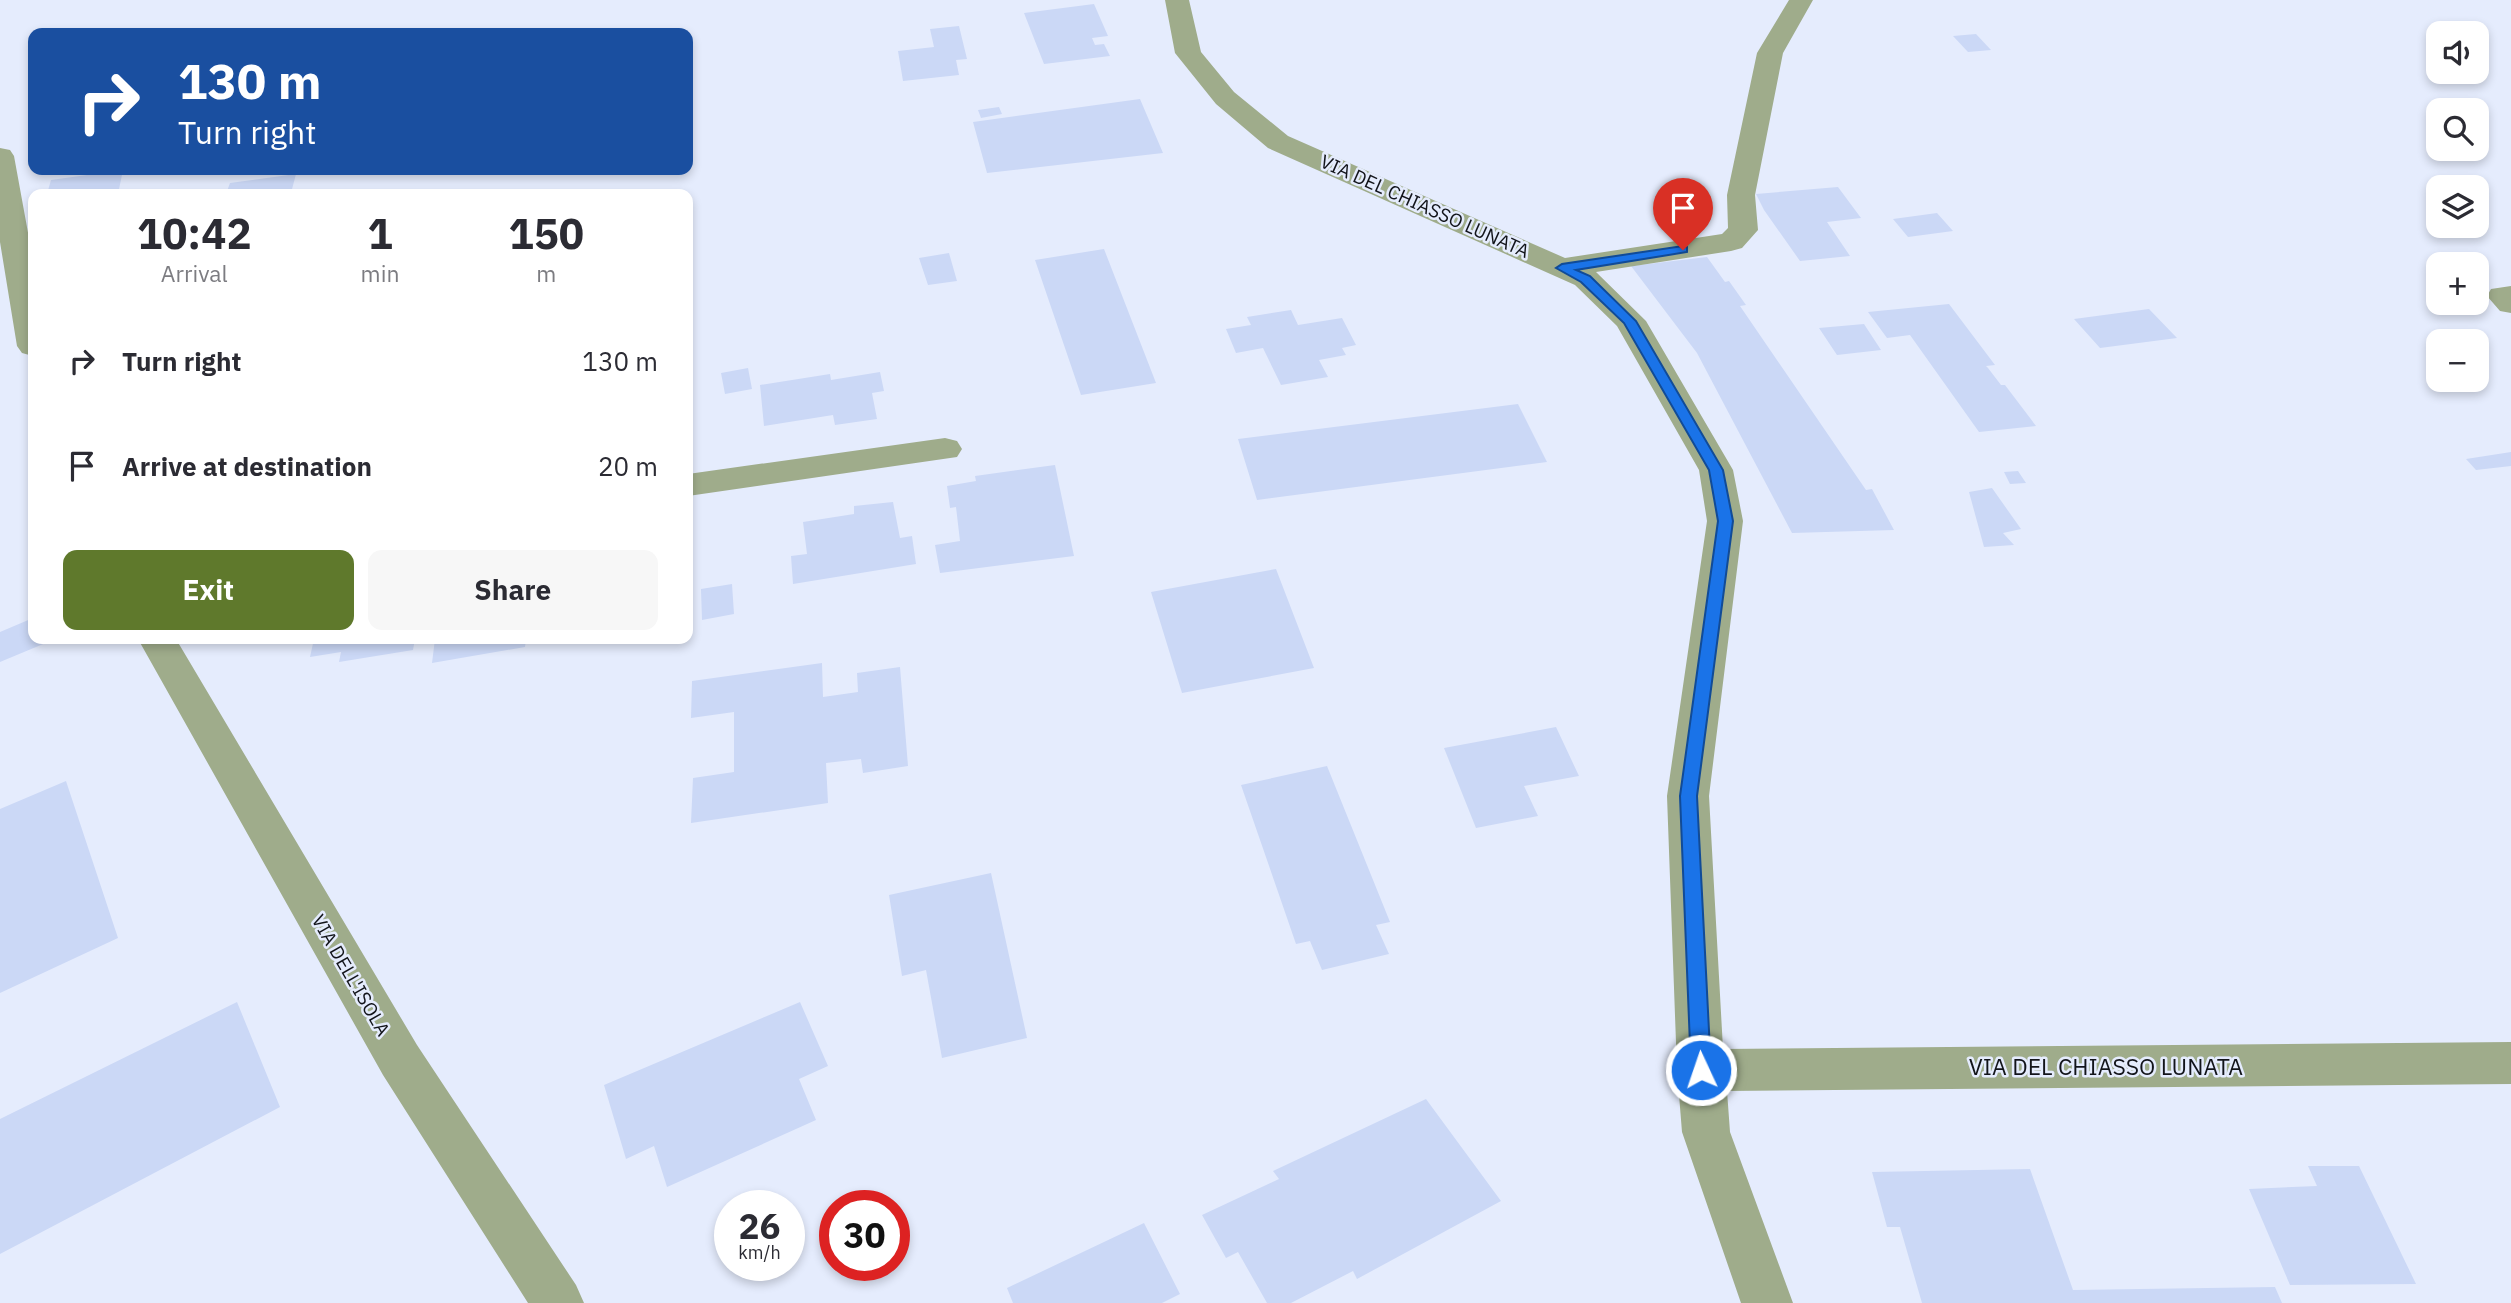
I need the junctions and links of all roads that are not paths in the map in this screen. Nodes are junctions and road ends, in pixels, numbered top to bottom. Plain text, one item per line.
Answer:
1 (1177, 0) edge
2 (1801, 0) edge
3 (0, 156) edge
4 (1562, 268) junction
5 (2511, 295) edge
6 (2511, 304) edge
7 (28, 317) edge
8 (945, 449) dead end
9 (693, 484) edge
10 (160, 644) edge
11 (2511, 1063) edge
12 (1701, 1070) junction
13 (558, 1303) edge
14 (1767, 1303) edge

1 - 4 street, VIA DEL CHIASSO LUNATA
2 - 4 street
3 - 7 street
4 - 12 street, VIA DEL CHIASSO LUNATA
5 - 6 street
8 - 9 street
10 - 13 street, VIA DELL'ISOLA
11 - 12 street, VIA DEL CHIASSO LUNATA
12 - 14 street, VIA DEL CHIASSO LUNATA

